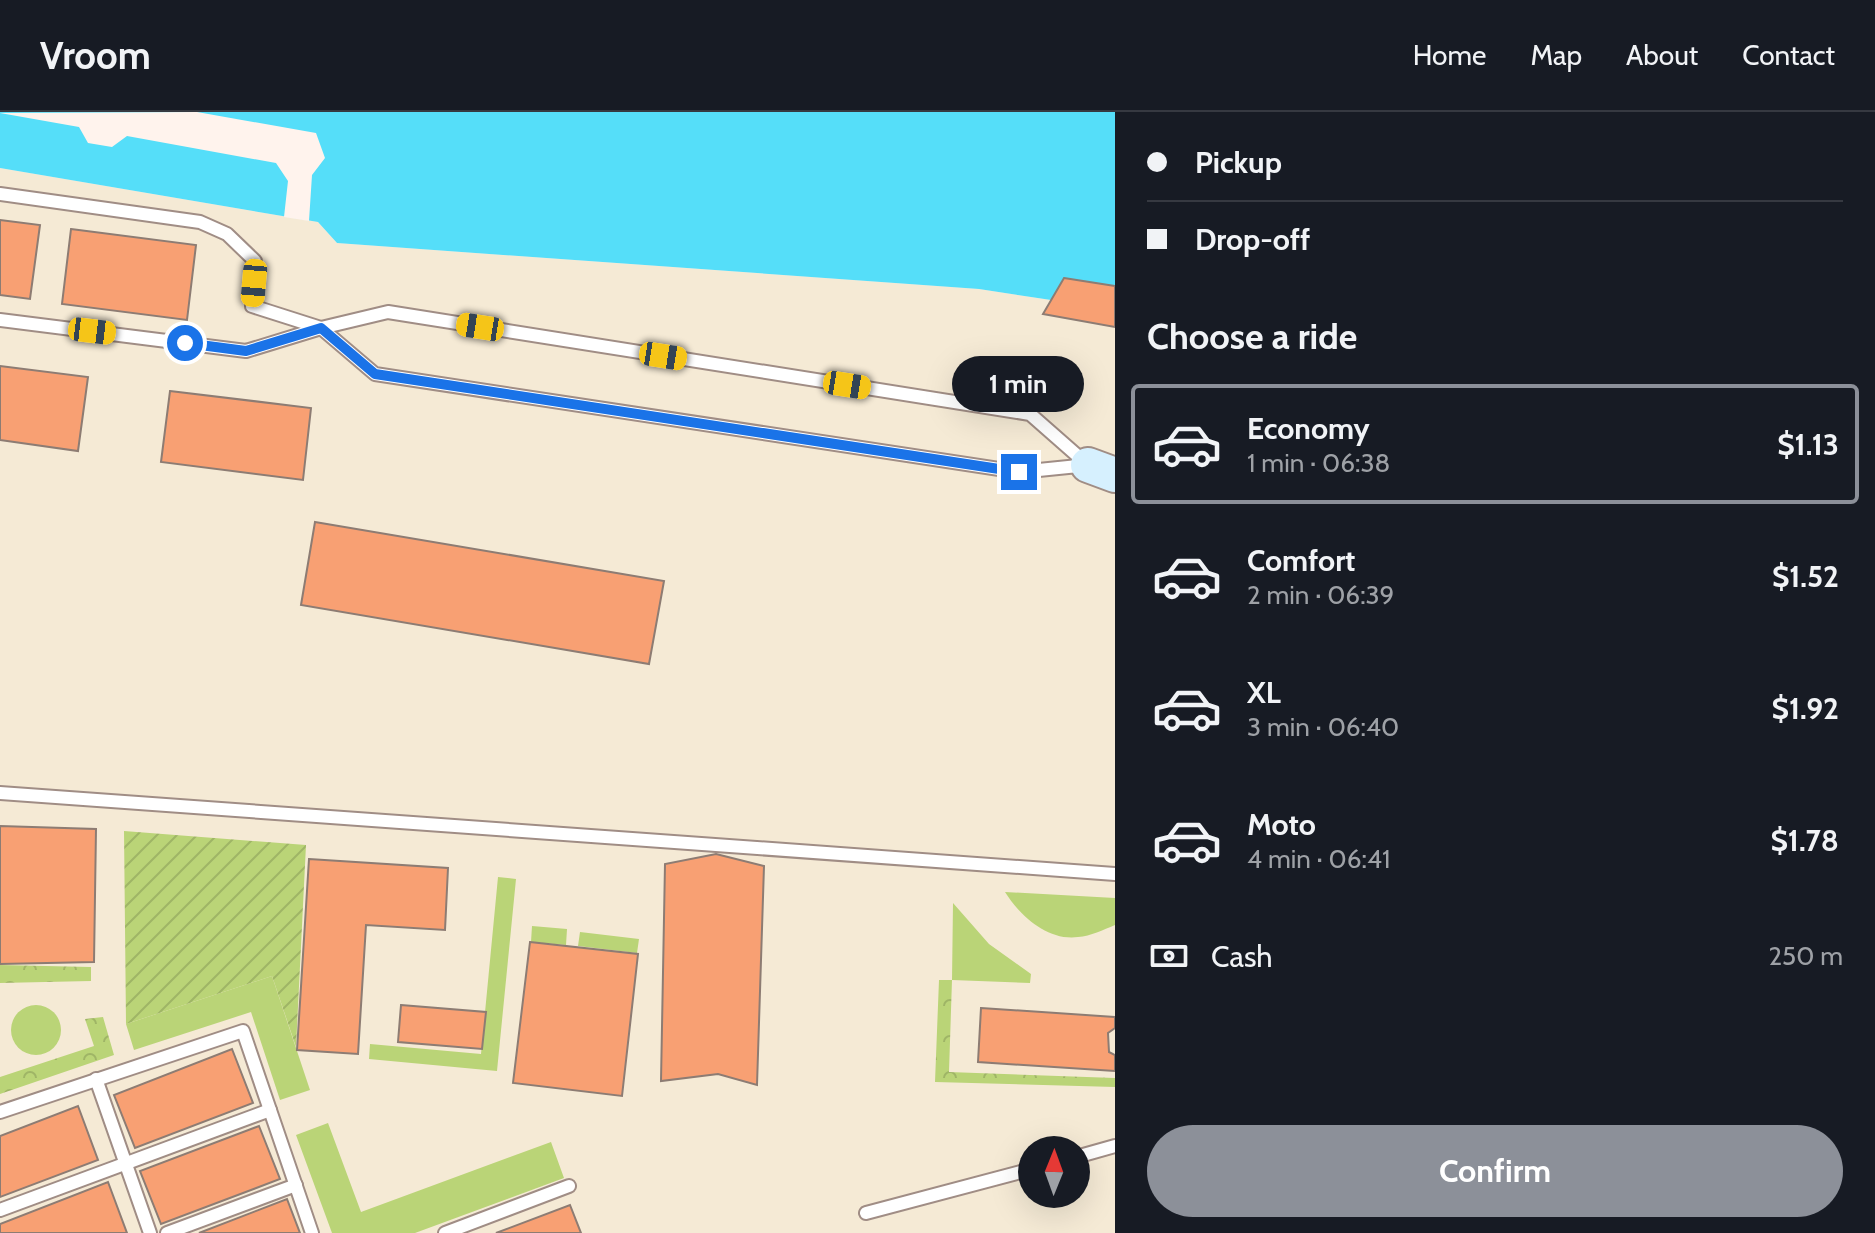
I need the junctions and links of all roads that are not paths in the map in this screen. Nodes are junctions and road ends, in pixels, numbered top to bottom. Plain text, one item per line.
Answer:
1 (0, 194) edge
2 (0, 320) edge
3 (321, 328) junction
4 (1106, 471) edge
5 (0, 793) edge
6 (1115, 874) edge
7 (96, 1079) junction
8 (270, 1110) junction
9 (0, 1112) edge
10 (1115, 1146) edge
11 (1090, 1153) edge
12 (126, 1164) junction
13 (1018, 1173) edge
14 (296, 1185) junction
15 (569, 1186) dead end
16 (0, 1210) edge
17 (866, 1213) dead end
18 (150, 1233) edge
19 (167, 1233) edge
20 (312, 1233) edge
21 (445, 1233) edge

1 - 3 lane
2 - 3 lane
3 - 4 lane
3 - 4 lane
5 - 6 lane
7 - 8 lane
7 - 9 lane
7 - 12 lane
8 - 12 lane
8 - 14 lane
10 - 11 lane
12 - 16 lane
12 - 18 lane
13 - 17 lane
14 - 19 lane
14 - 20 lane
15 - 21 lane

